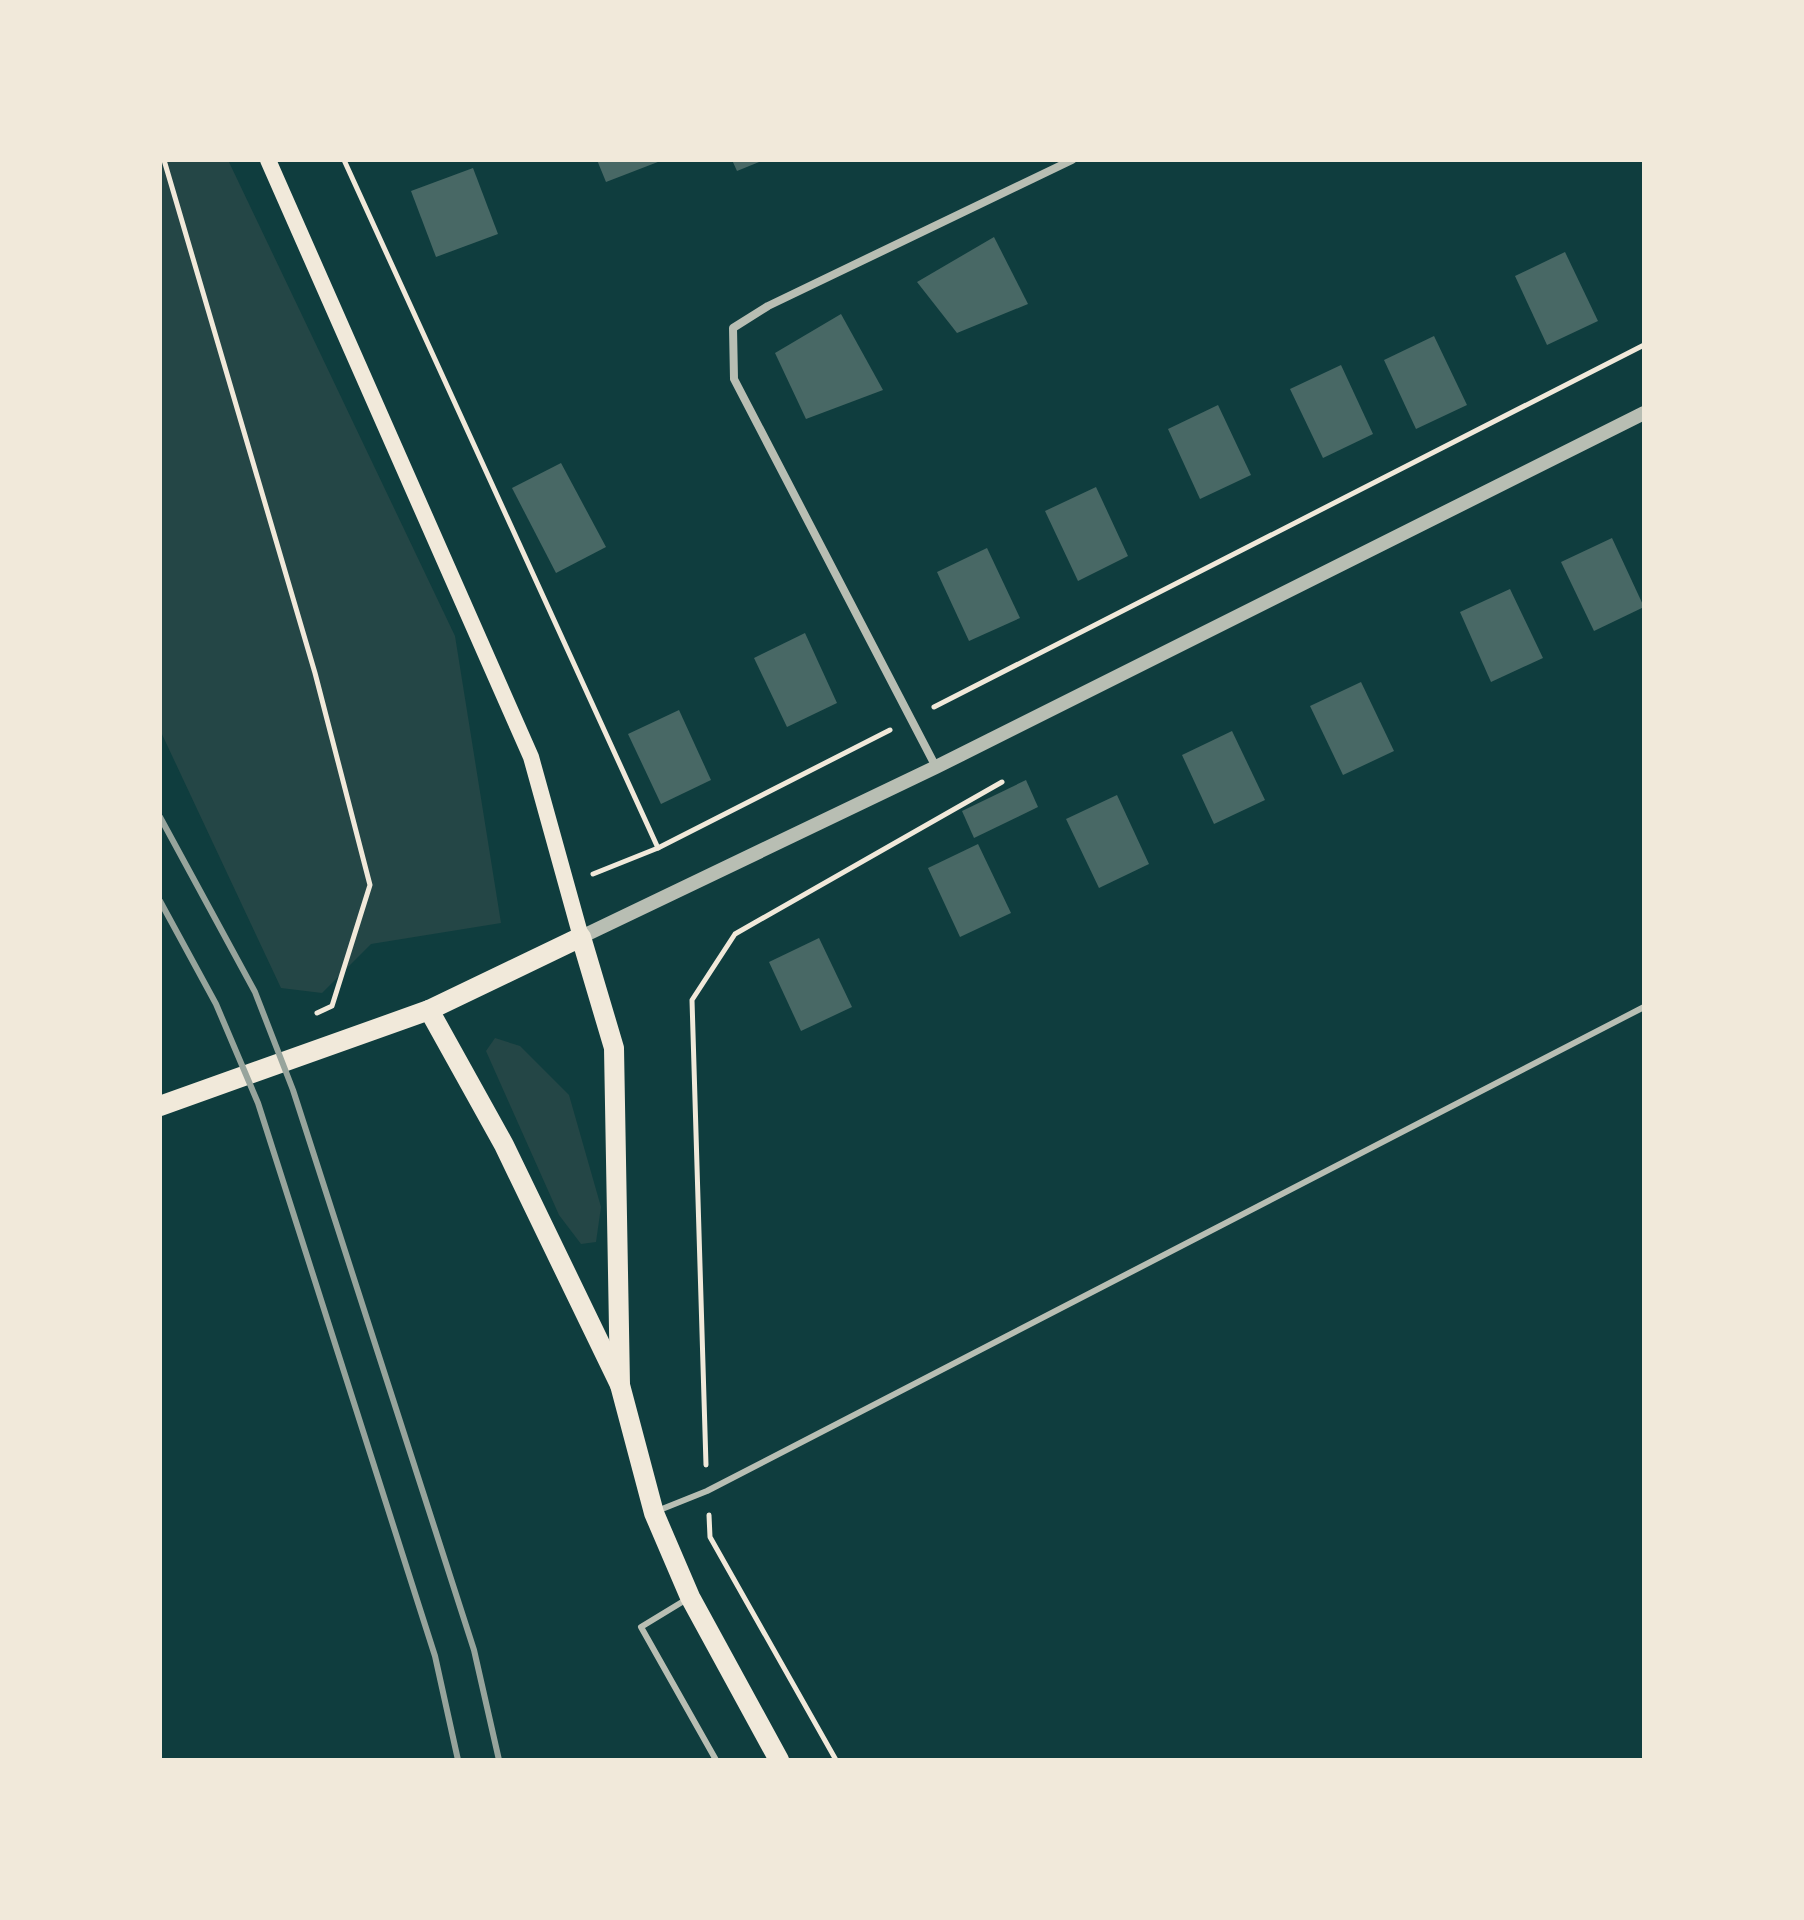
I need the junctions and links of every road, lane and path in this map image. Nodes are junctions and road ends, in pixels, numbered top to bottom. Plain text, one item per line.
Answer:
1 (164, 160) edge
2 (344, 160) edge
3 (1072, 160) edge
4 (270, 161) edge
5 (1644, 345) edge
6 (1644, 413) edge
7 (911, 719) junction
8 (936, 767) junction
9 (1002, 782) dead end
10 (658, 848) junction
11 (566, 884) junction
12 (581, 937) junction
13 (1644, 1007) edge
14 (429, 1010) junction
15 (305, 1018) dead end
16 (160, 1106) edge
17 (620, 1385) junction
18 (707, 1491) junction
19 (654, 1513) junction
20 (690, 1597) junction
21 (716, 1760) edge
22 (779, 1760) edge
23 (836, 1760) edge

1 - 15 path
2 - 10 path
3 - 7 street
4 - 11 main road
5 - 7 path
6 - 8 street
7 - 8 street
7 - 10 path
8 - 12 street
9 - 18 path
10 - 11 path
11 - 12 main road
12 - 14 main road
12 - 17 main road
13 - 18 lane
14 - 16 main road
14 - 17 main road
17 - 19 main road
18 - 19 lane
18 - 23 path
19 - 20 main road
20 - 21 lane
20 - 22 main road

